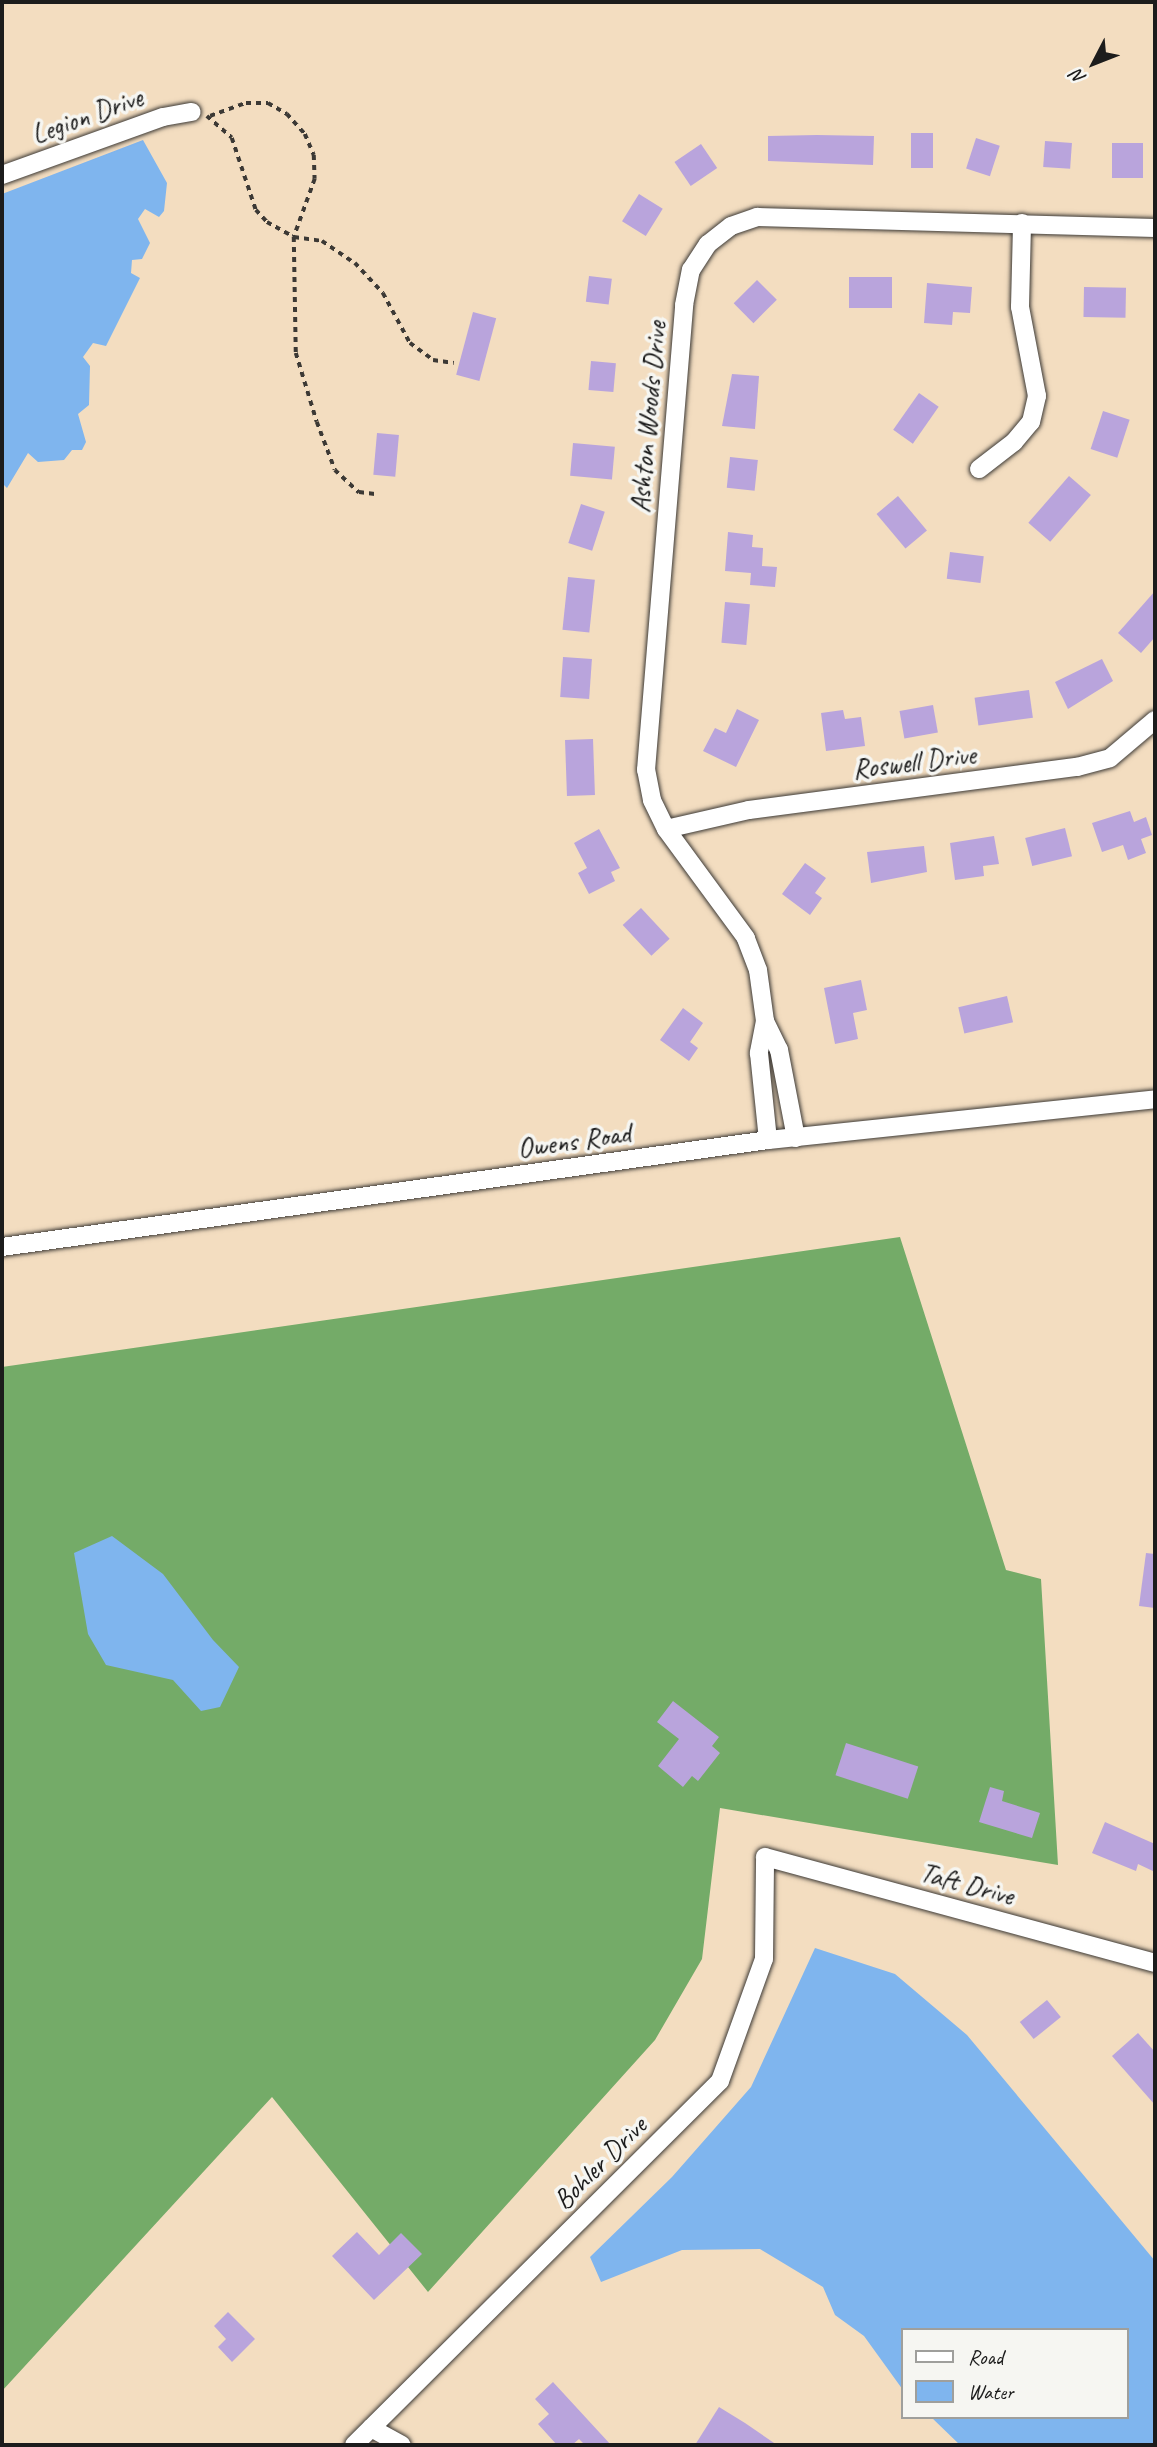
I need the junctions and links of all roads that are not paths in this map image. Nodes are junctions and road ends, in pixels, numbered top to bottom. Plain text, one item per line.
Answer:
1 (192, 112) road end
2 (2, 175) edge
3 (1022, 223) junction
4 (1155, 228) edge
5 (979, 469) dead end
6 (1155, 720) edge
7 (666, 829) junction
8 (765, 1021) junction
9 (1155, 1099) edge
10 (796, 1138) junction
11 (768, 1140) junction
12 (2, 1247) edge
13 (765, 1857) joint
14 (1155, 1963) edge
15 (371, 2428) junction
16 (354, 2445) edge
17 (402, 2445) edge

1 - 2 street, Legion Drive
3 - 4 street, Ashton Woods Drive
3 - 5 street
3 - 7 street, Ashton Woods Drive
6 - 7 street, Roswell Drive
7 - 8 street, Ashton Woods Drive
8 - 10 street, Ashton Woods Drive
8 - 11 street, Ashton Woods Drive
9 - 10 street, Owens Road
10 - 11 street, Owens Road
11 - 12 street, Owens Road
13 - 14 street, Taft Drive
13 - 15 street, Bohler Drive
15 - 16 street, Bohler Drive
15 - 17 street

